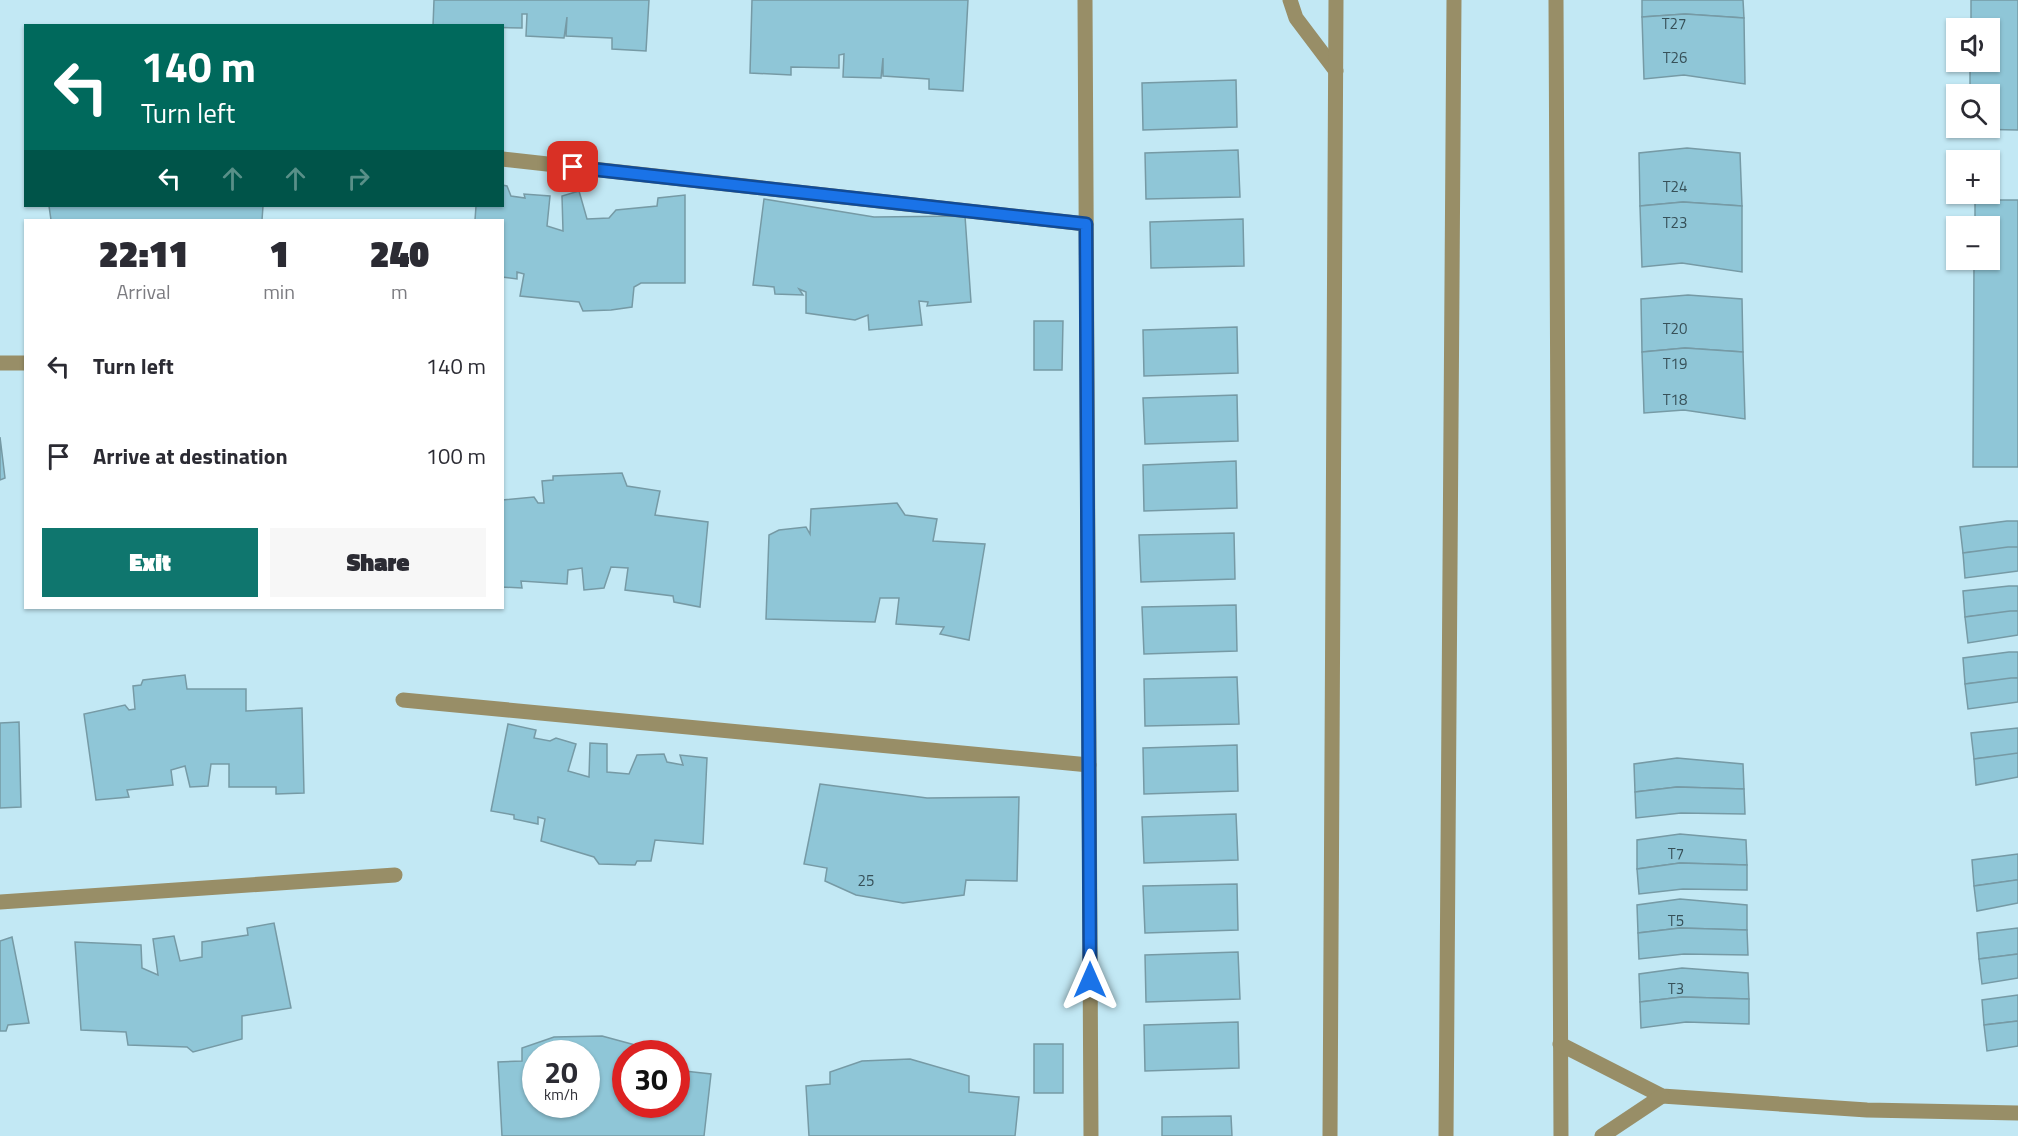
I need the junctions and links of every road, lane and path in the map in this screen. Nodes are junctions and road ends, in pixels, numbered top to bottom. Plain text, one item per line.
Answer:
1 (1085, 0) edge
2 (1290, 0) edge
3 (1336, 0) edge
4 (1454, 0) edge
5 (1556, 0) edge
6 (1336, 71) junction
7 (504, 159) edge
8 (1086, 224) junction
9 (0, 363) edge
10 (24, 363) edge
11 (403, 700) dead end
12 (1089, 765) junction
13 (395, 875) dead end
14 (0, 902) edge
15 (1560, 1044) junction
16 (1662, 1096) junction
17 (2018, 1113) edge
18 (1091, 1136) edge
19 (1330, 1136) edge
20 (1446, 1136) edge
21 (1561, 1136) edge
22 (1602, 1136) edge

1 - 8 street
2 - 6 street
3 - 6 street
4 - 20 street
5 - 15 street
6 - 19 street
7 - 8 street
8 - 12 street
9 - 10 street
11 - 12 street
12 - 18 street
13 - 14 street
15 - 16 street
15 - 21 street
16 - 17 street
16 - 22 street

